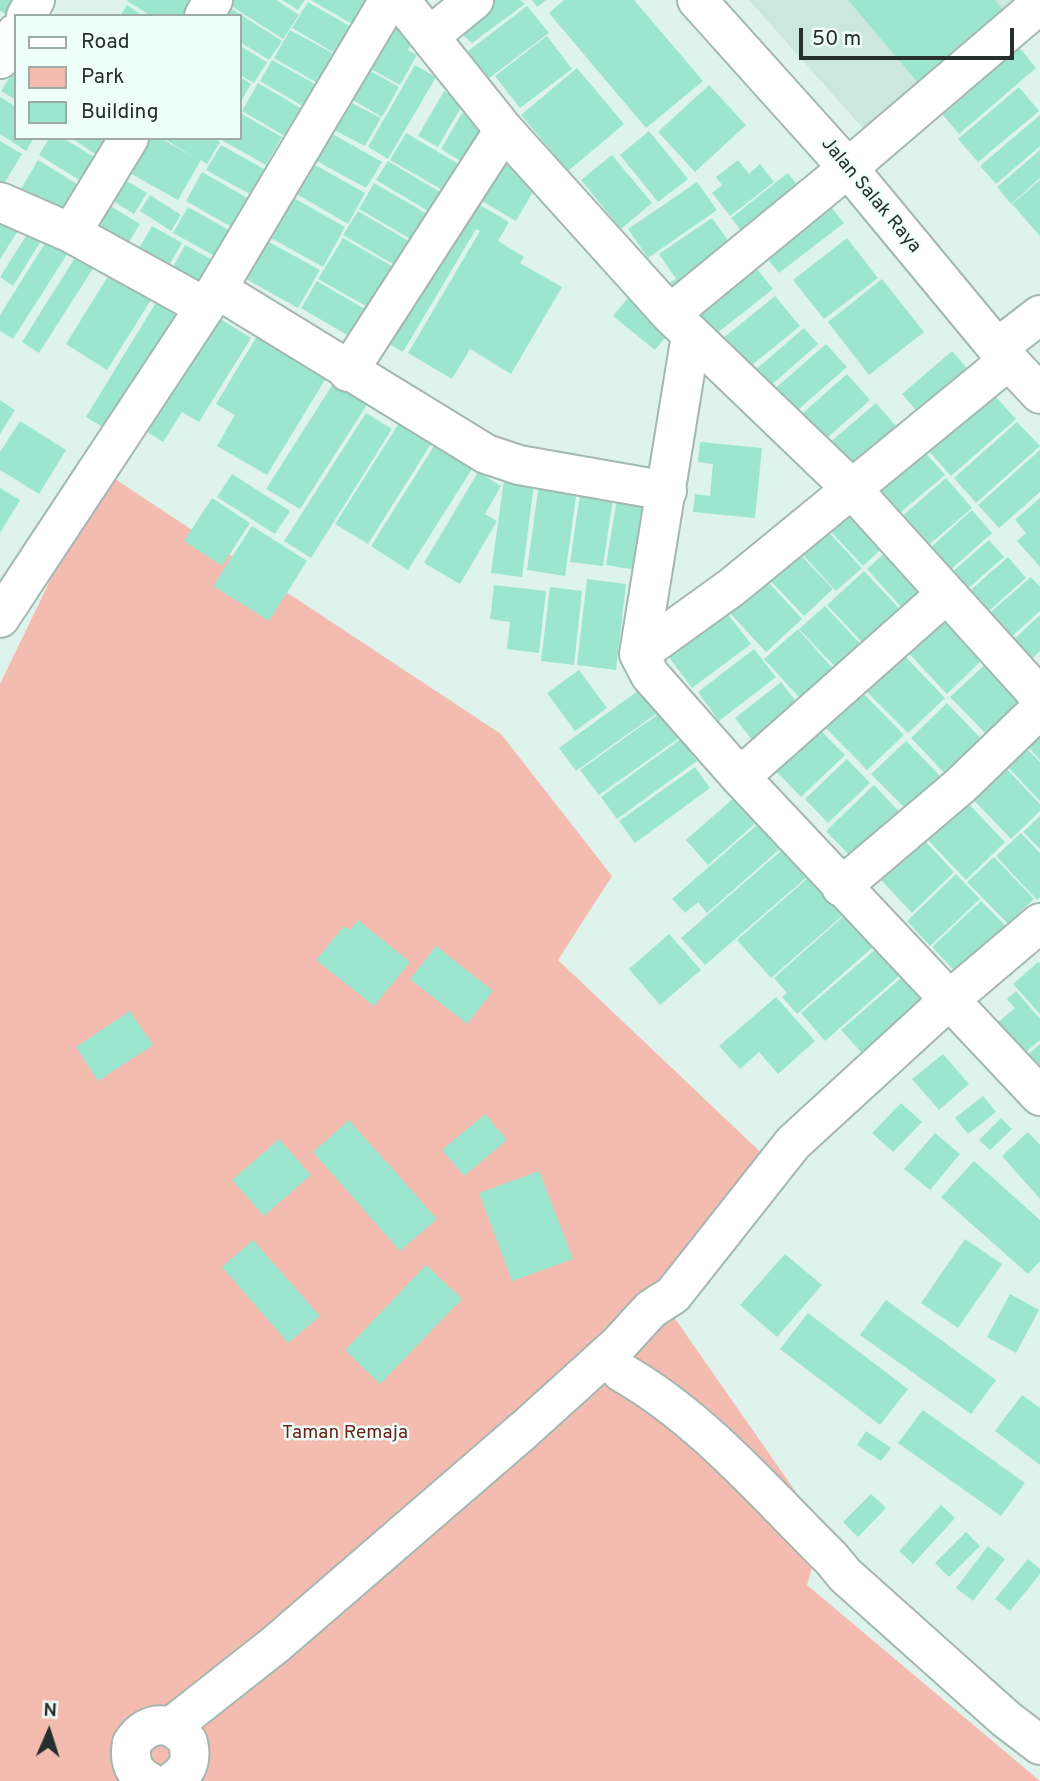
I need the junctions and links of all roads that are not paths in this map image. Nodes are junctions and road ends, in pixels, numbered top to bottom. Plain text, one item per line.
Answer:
1 (388, 0) edge
2 (400, 0) edge
3 (474, 0) edge
4 (697, 0) edge
5 (1040, 4) edge
6 (14, 36) edge
7 (430, 36) junction
8 (0, 60) edge
9 (504, 130) junction
10 (128, 140) edge
11 (848, 168) junction
12 (0, 202) edge
13 (71, 233) junction
14 (211, 298) junction
15 (1040, 315) edge
16 (681, 324) junction
17 (1003, 354) junction
18 (348, 372) junction
19 (1040, 394) edge
20 (851, 488) junction
21 (667, 491) junction
22 (945, 595) junction
23 (0, 618) edge
24 (639, 654) junction
25 (1040, 697) edge
26 (1040, 709) edge
27 (740, 777) junction
28 (841, 887) junction
29 (1040, 923) edge
30 (948, 1001) junction
31 (1040, 1096) edge
32 (673, 1295) junction
33 (621, 1372) junction
34 (1040, 1745) edge
35 (186, 1759) edge
36 (148, 1781) edge

1 - 14 street
2 - 7 street
3 - 7 street
4 - 11 street, Jalan Salak Raya
5 - 11 street
6 - 8 street
7 - 9 street
9 - 16 street
9 - 18 street
10 - 13 street
11 - 16 street
11 - 17 street, Jalan Salak Raya
12 - 13 street
13 - 14 street
14 - 18 street
14 - 23 street
15 - 17 street
16 - 20 street
16 - 21 street
17 - 19 street, Jalan Salak Raya
17 - 20 street
18 - 21 street
20 - 22 street
20 - 24 street
21 - 24 street
22 - 25 street
22 - 27 street
24 - 27 street
26 - 28 street
27 - 28 street
28 - 30 street
29 - 30 street
30 - 31 street
30 - 32 street
32 - 33 street
32 - 35 street
33 - 34 street
33 - 35 street
35 - 36 street

